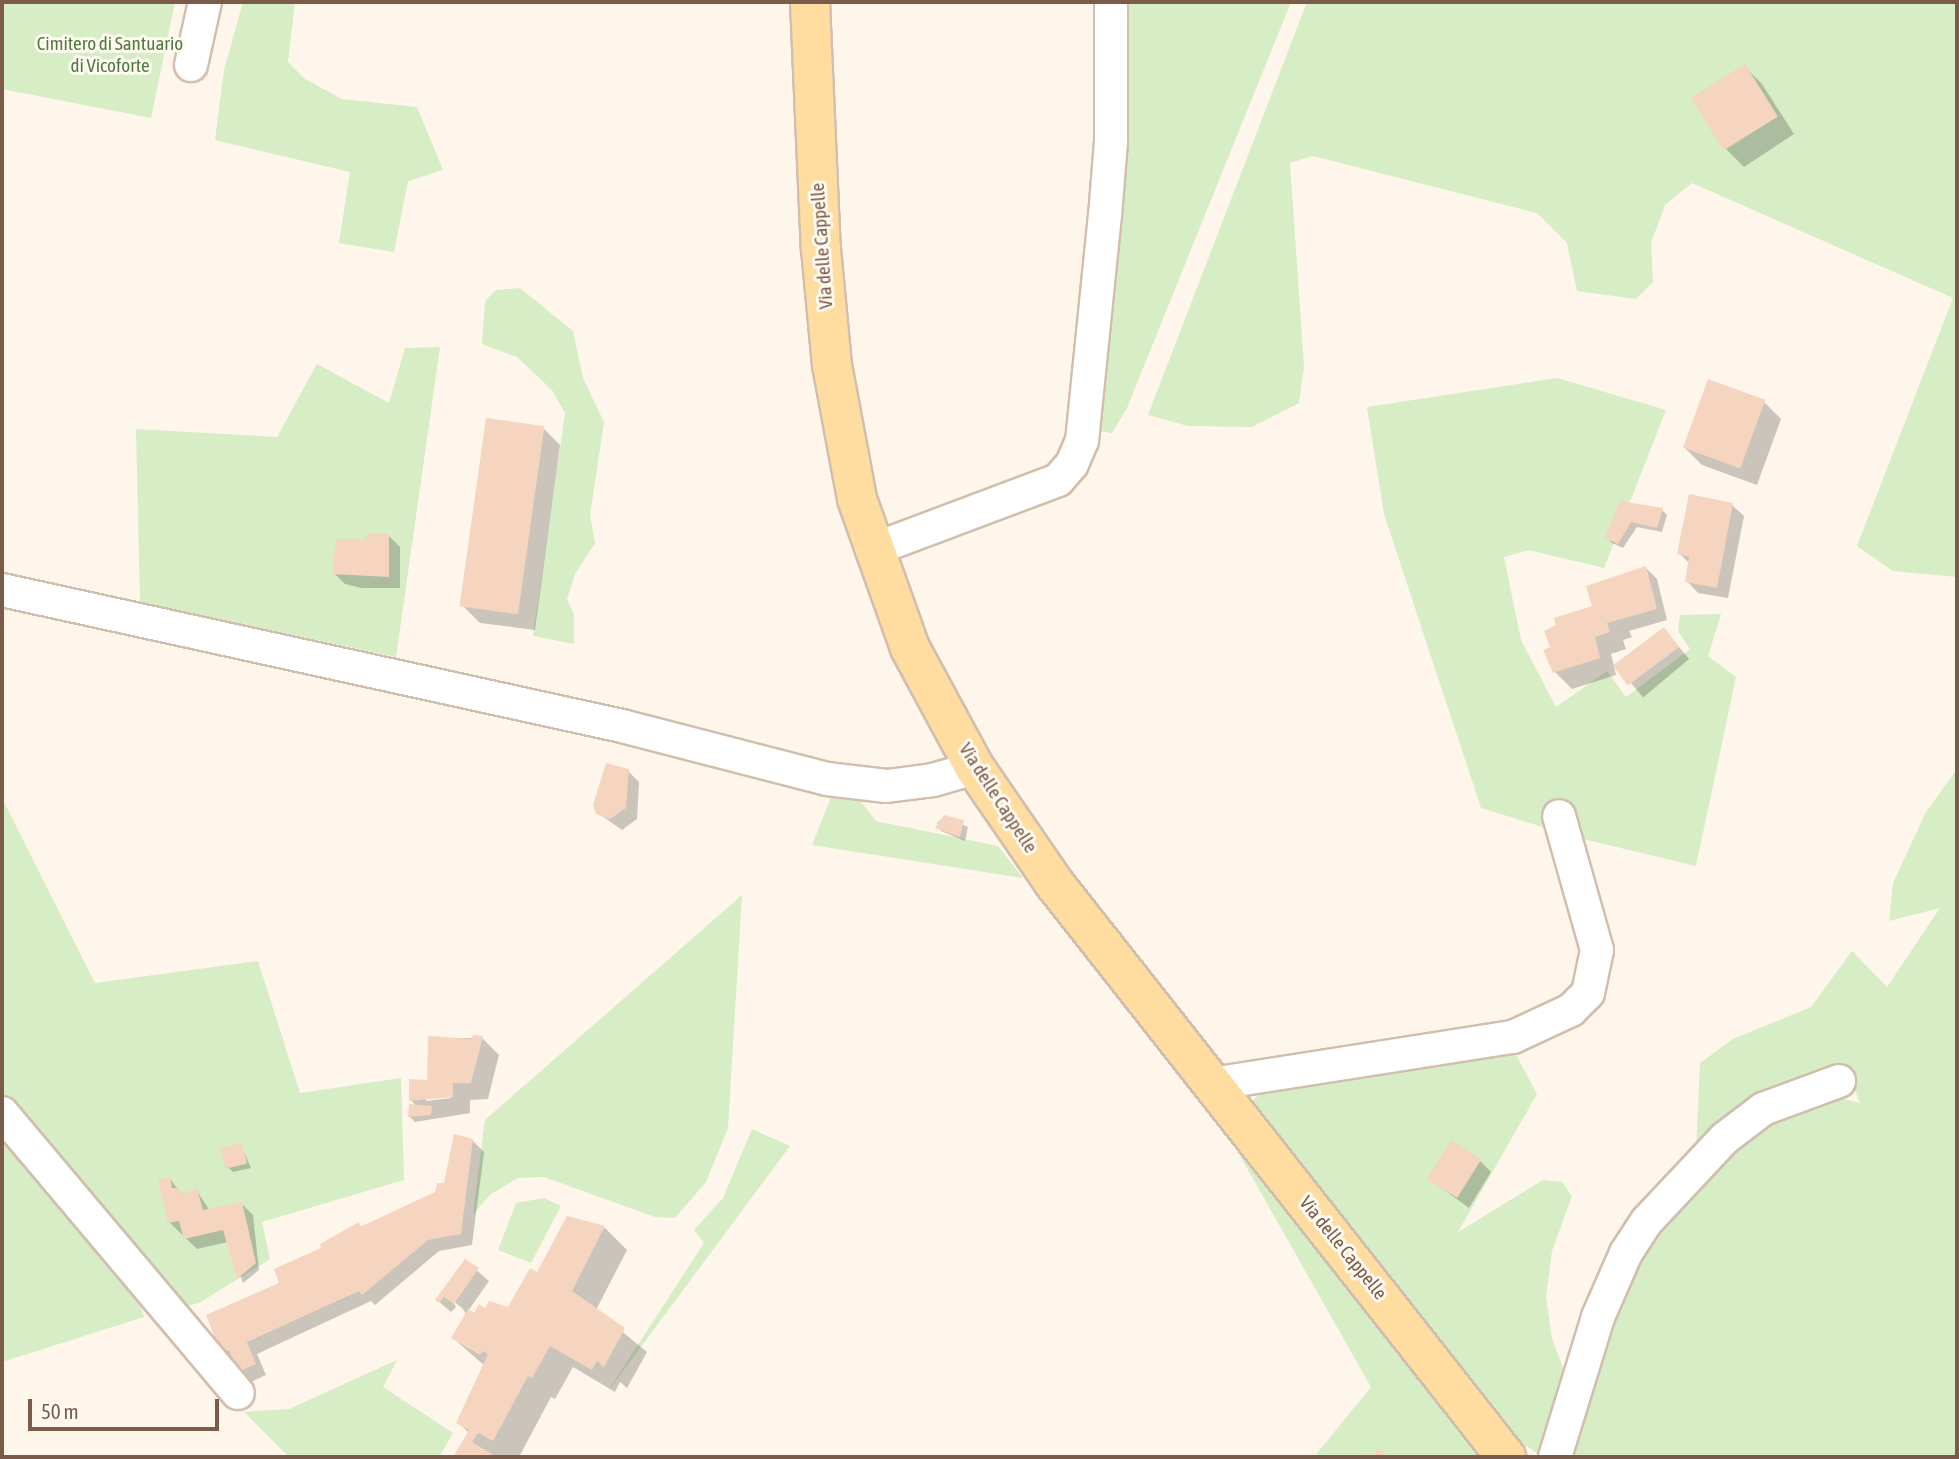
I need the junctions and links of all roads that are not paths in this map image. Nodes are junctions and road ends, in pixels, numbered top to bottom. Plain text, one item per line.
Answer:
1 (205, 2) edge
2 (810, 2) edge
3 (1111, 2) edge
4 (191, 65) dead end
5 (872, 550) junction
6 (2, 590) edge
7 (975, 768) junction
8 (1559, 816) dead end
9 (1839, 1080) dead end
10 (1212, 1084) junction
11 (2, 1113) edge
12 (238, 1393) dead end
13 (1506, 1457) edge
14 (1555, 1457) edge

1 - 4 street
2 - 5 main road, Via delle Cappelle
3 - 5 street
5 - 7 main road, Via delle Cappelle
6 - 7 street
7 - 10 main road, Via delle Cappelle
8 - 10 street
9 - 14 street
10 - 13 main road, Via delle Cappelle
11 - 12 street

